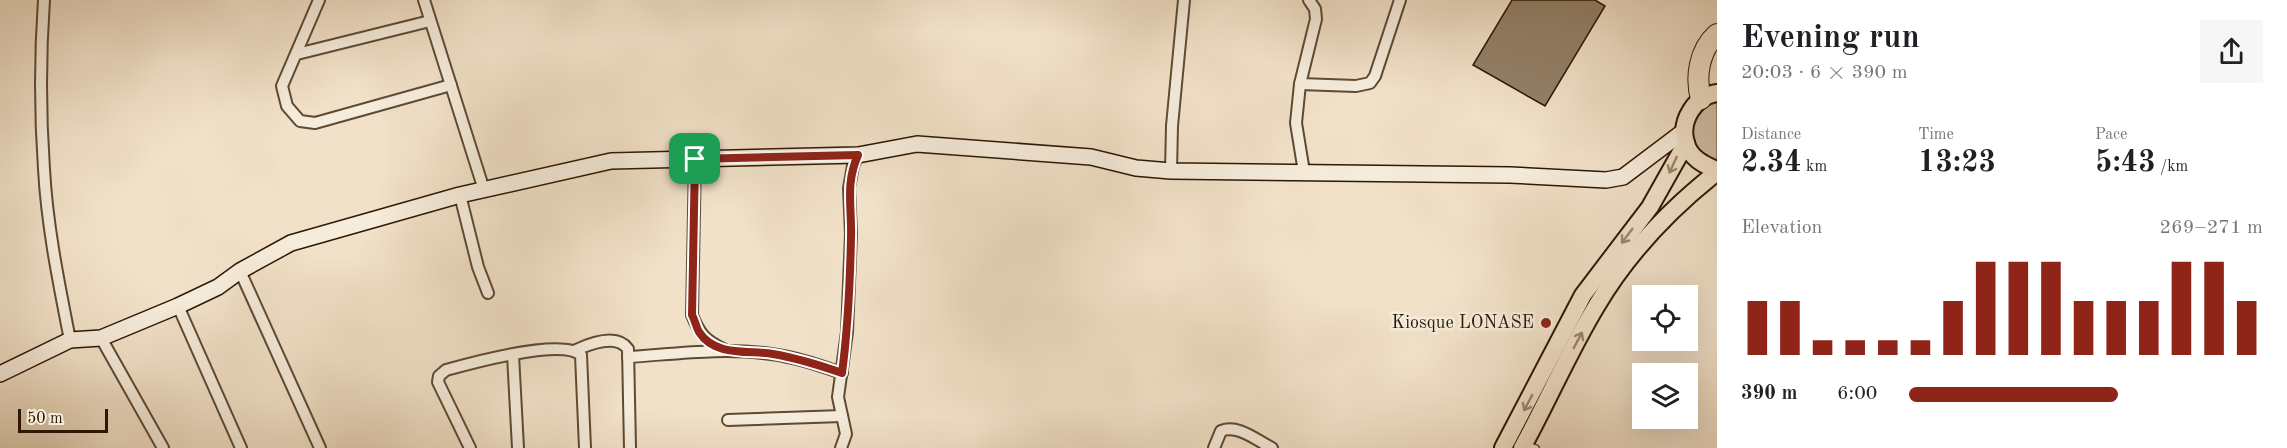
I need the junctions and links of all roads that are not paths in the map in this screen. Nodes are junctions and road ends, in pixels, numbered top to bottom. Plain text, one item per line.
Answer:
1 (44, 0) edge
2 (320, 0) edge
3 (424, 0) edge
4 (1184, 0) edge
5 (1309, 0) edge
6 (1400, 0) edge
7 (430, 21) junction
8 (1717, 34) edge
9 (297, 54) junction
10 (1300, 84) junction
11 (451, 85) junction
12 (1709, 96) edge
13 (1685, 137) junction
14 (858, 155) junction
15 (695, 159) junction
16 (1171, 171) junction
17 (1717, 171) edge
18 (1304, 172) junction
19 (484, 190) junction
20 (460, 195) junction
21 (240, 271) junction
22 (488, 293) dead end
23 (178, 306) junction
24 (101, 338) junction
25 (70, 340) junction
26 (725, 350) junction
27 (576, 351) junction
28 (513, 355) junction
29 (628, 357) junction
30 (842, 373) junction
31 (0, 374) edge
32 (842, 416) junction
33 (728, 420) dead end
34 (1527, 447) edge
35 (163, 448) edge
36 (241, 448) edge
37 (320, 448) edge
38 (470, 448) edge
39 (518, 448) edge
40 (585, 448) edge
41 (630, 448) edge
42 (841, 448) edge
43 (1214, 448) edge
44 (1270, 448) edge
45 (1503, 448) edge

1 - 25 street
2 - 9 street
3 - 7 street
4 - 16 street
5 - 10 street
6 - 10 street
7 - 9 street
7 - 11 street
8 - 12 highway
9 - 11 street
10 - 18 street
11 - 19 street
12 - 13 main road
13 - 17 main road
13 - 18 street
13 -> 45 main road
14 - 15 street
14 - 16 street
14 - 30 street
15 - 19 street
15 - 26 street
16 - 18 street
34 -> 17 main road
19 - 20 street
20 - 21 street
20 - 22 street
21 - 23 street
21 - 37 street
23 - 24 street
23 - 36 street
24 - 25 street
24 - 35 street
25 - 31 street
26 - 29 street
26 - 30 street
27 - 28 street
27 - 29 street
27 - 40 street
28 - 38 street
28 - 39 street
29 - 41 street
30 - 32 street
32 - 33 street
32 - 42 street
43 - 44 street

